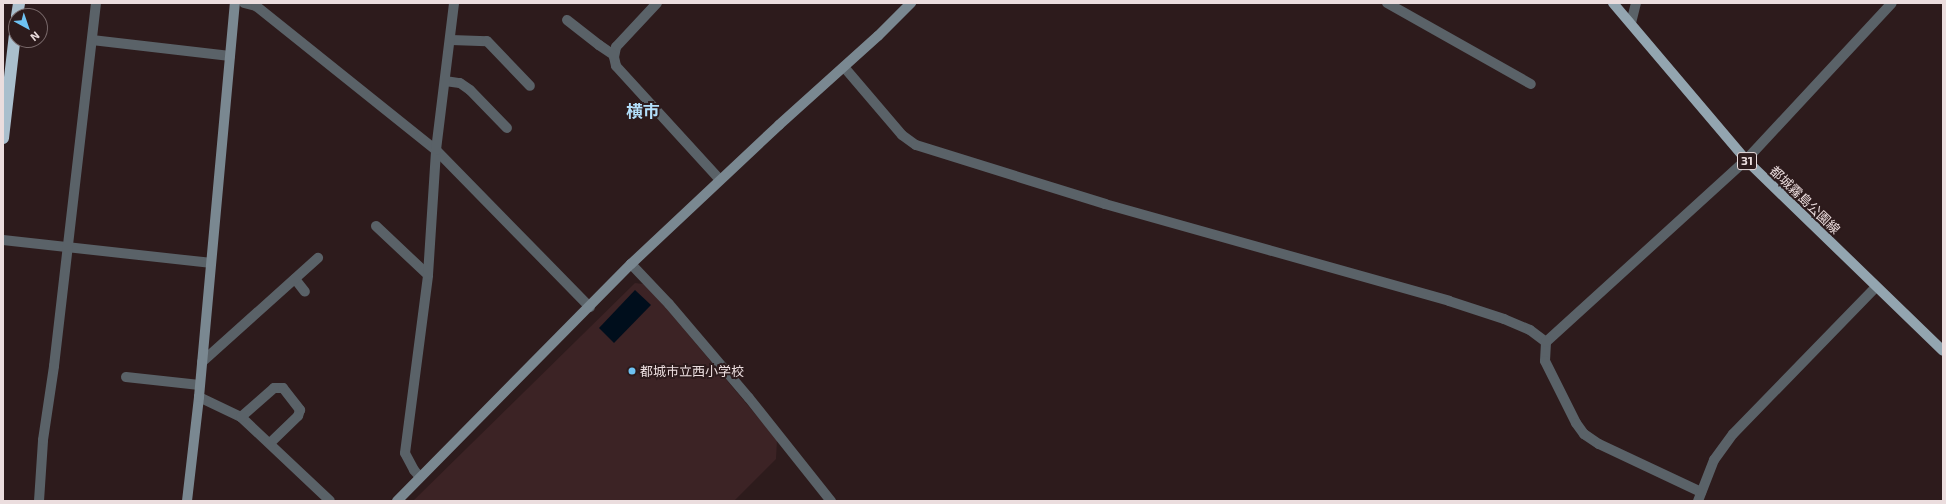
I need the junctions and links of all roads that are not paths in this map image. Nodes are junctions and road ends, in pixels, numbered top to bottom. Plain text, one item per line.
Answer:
1 (96, 3) edge
2 (235, 3) edge
3 (244, 3) edge
4 (454, 3) edge
5 (657, 3) edge
6 (911, 3) edge
7 (1387, 3) edge
8 (1613, 3) edge
9 (1636, 3) edge
10 (1892, 3) edge
11 (567, 20) dead end
12 (1631, 23) junction
13 (92, 40) junction
14 (451, 40) junction
15 (13, 48) edge
16 (614, 55) junction
17 (230, 56) junction
18 (844, 66) junction
19 (445, 81) junction
20 (1531, 84) dead end
21 (530, 86) dead end
22 (507, 128) dead end
23 (3, 138) edge
24 (436, 150) junction
25 (1746, 160) junction
26 (720, 180) junction
27 (376, 226) dead end
28 (3, 240) edge
29 (68, 247) junction
30 (318, 258) dead end
31 (210, 263) junction
32 (631, 264) junction
33 (428, 275) junction
34 (295, 279) junction
35 (1876, 287) junction
36 (306, 292) dead end
37 (590, 307) junction
38 (1546, 342) junction
39 (1943, 351) edge
40 (202, 362) junction
41 (126, 377) dead end
42 (200, 385) junction
43 (198, 397) junction
44 (241, 417) junction
45 (270, 443) junction
46 (420, 477) junction
47 (1699, 496) edge
48 (39, 501) edge
49 (187, 501) edge
50 (330, 501) edge
51 (397, 501) edge
52 (831, 501) edge

1 - 13 street
2 - 17 street
3 - 24 street
4 - 14 street
5 - 16 street
6 - 18 street
7 - 20 street
8 - 12 main road, 都城霧島公園線 / 31
9 - 12 street
10 - 25 street
11 - 16 street
12 - 25 main road, 都城霧島公園線 / 31
13 - 17 street
13 - 29 street
14 - 19 street
14 - 21 street
15 - 23 highway
16 - 26 street
17 - 31 street
18 - 26 street
18 - 38 street
19 - 22 street
19 - 24 street
24 - 33 street
24 - 37 street
25 - 35 main road, 都城霧島公園線 / 31
25 - 38 street
26 - 32 street
27 - 33 street
28 - 29 street
29 - 31 street
29 - 48 street
30 - 34 street
31 - 40 street
32 - 37 street
32 - 52 street
33 - 46 street
34 - 36 street
34 - 40 street
35 - 39 main road, 都城霧島公園線 / 31
35 - 47 street
37 - 46 street
38 - 47 street
40 - 42 street
41 - 42 street
42 - 43 street
43 - 44 street
43 - 49 street
44 - 45 street
44 - 45 street
45 - 50 street
46 - 51 street

